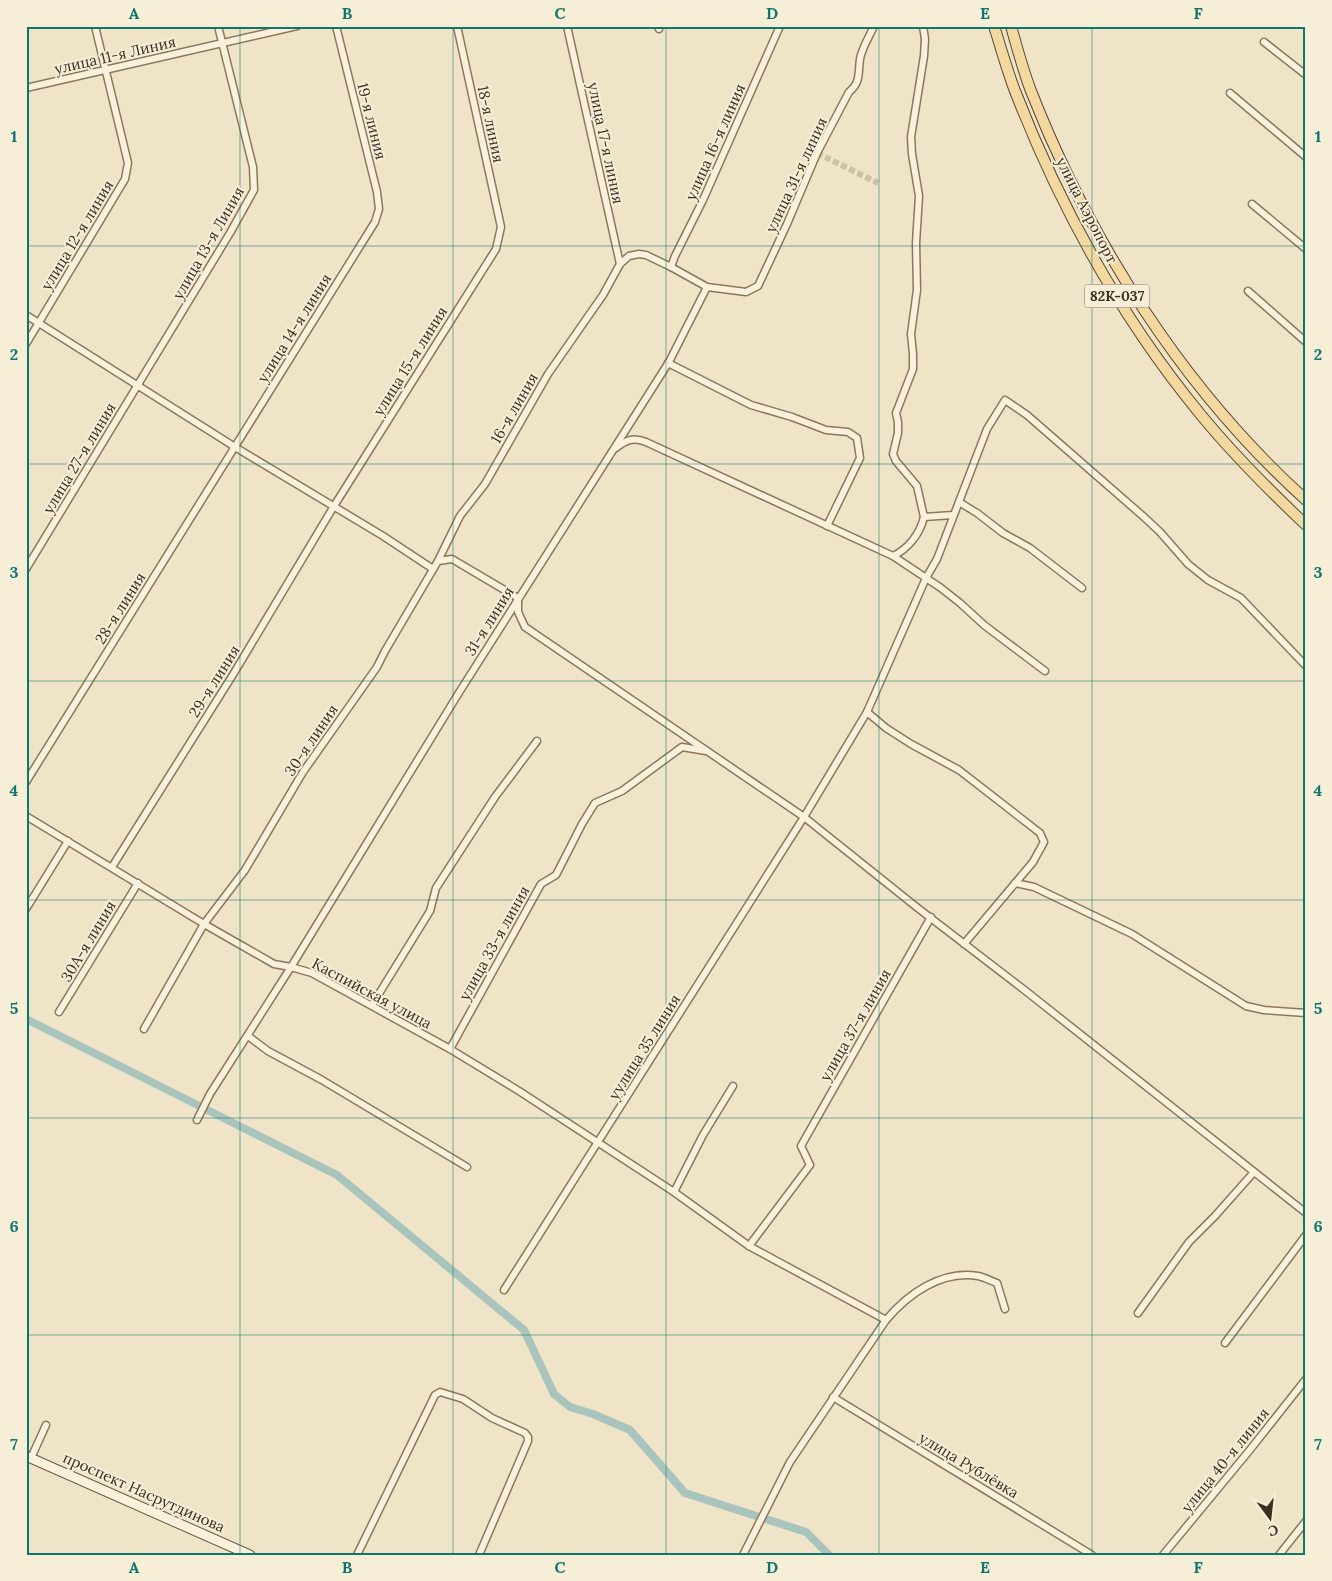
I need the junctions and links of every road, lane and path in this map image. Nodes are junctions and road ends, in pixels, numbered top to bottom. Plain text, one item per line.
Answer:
1 (95, 26) edge
2 (218, 26) edge
3 (298, 26) edge
4 (336, 26) edge
5 (457, 26) edge
6 (567, 26) edge
7 (780, 26) edge
8 (874, 26) edge
9 (923, 26) edge
10 (994, 26) edge
11 (1011, 26) edge
12 (1264, 42) dead end
13 (222, 44) junction
14 (106, 70) junction
15 (1306, 75) edge
16 (26, 88) edge
17 (1230, 93) dead end
18 (1306, 157) edge
19 (1252, 204) dead end
20 (374, 222) joint
21 (501, 227) joint
22 (1306, 249) edge
23 (620, 264) junction
24 (671, 267) junction
25 (707, 287) junction
26 (1248, 291) dead end
27 (26, 315) edge
28 (39, 322) junction
29 (1306, 342) edge
30 (26, 344) edge
31 (668, 363) junction
32 (138, 386) junction
33 (235, 447) junction
34 (611, 452) junction
35 (1306, 500) edge
36 (959, 502) junction
37 (334, 506) junction
38 (953, 516) junction
39 (924, 517) junction
40 (1306, 524) edge
41 (826, 526) junction
42 (893, 556) junction
43 (435, 566) junction
44 (26, 569) edge
45 (926, 578) junction
46 (1082, 588) dead end
47 (518, 598) junction
48 (1306, 666) edge
49 (1045, 671) dead end
50 (866, 712) junction
51 (537, 741) dead end
52 (712, 753) junction
53 (26, 782) edge
54 (26, 816) edge
55 (804, 817) junction
56 (68, 841) junction
57 (112, 867) junction
58 (138, 883) junction
59 (1015, 883) junction
60 (26, 908) edge
61 (931, 917) junction
62 (204, 924) junction
63 (964, 944) junction
64 (291, 967) junction
65 (372, 1005) junction
66 (59, 1012) dead end
67 (1306, 1013) edge
68 (144, 1029) dead end
69 (248, 1036) junction
70 (450, 1049) junction
71 (733, 1086) dead end
72 (197, 1120) dead end
73 (598, 1142) junction
74 (467, 1167) dead end
75 (1254, 1172) junction
76 (674, 1192) junction
77 (1306, 1213) edge
78 (1306, 1235) edge
79 (749, 1246) junction
80 (504, 1290) dead end
81 (1006, 1309) dead end
82 (1138, 1313) dead end
83 (886, 1320) junction
84 (1225, 1343) dead end
85 (1306, 1380) edge
86 (833, 1397) junction
87 (46, 1425) dead end
88 (29, 1457) edge
89 (1306, 1521) edge
90 (250, 1555) edge
91 (357, 1555) edge
92 (479, 1555) edge
93 (743, 1555) edge
94 (1092, 1555) edge
95 (1163, 1555) edge
96 (1279, 1555) edge

1 - 14 street, улица 12-я линия
2 - 13 street, улица 13-я Линия
3 - 13 street, улица 11-я Линия
4 - 20 street, 19-я линия
5 - 21 street, 18-я линия
6 - 23 street, улица 17-я линия
7 - 24 street, улица 16-я линия
8 - 25 street, улица 31-я линия
9 - 39 street
10 - 40 main road, улица Аэропорт / 82К-037
11 - 35 main road, улица Аэропорт
12 - 15 street
13 - 14 street, улица 11-я Линия
13 - 32 street, улица 13-я Линия
14 - 16 street, улица 11-я Линия
14 - 28 street, улица 12-я линия
17 - 18 street
19 - 22 street
20 - 33 street, улица 14-я линия
21 - 37 street, улица 15-я линия
23 - 24 street
23 - 43 street, 16-я линия
24 - 25 street
25 - 31 street, 31-я линия
26 - 29 street
27 - 28 street
28 - 30 street, улица 12-я линия
28 - 32 street
31 - 34 street, 31-я линия
31 - 41 street
32 - 33 street
32 - 44 street, улица 27-я линия
33 - 37 street
33 - 53 street, 28-я линия
34 - 41 street
34 - 47 street, 31-я линия
36 - 38 street, уулица 35 линия
36 - 46 street
36 - 48 street, уулица 35 линия
37 - 43 street
37 - 57 street, 29-я линия
38 - 39 street
38 - 45 street, уулица 35 линия
39 - 42 street
41 - 42 street
42 - 45 street
43 - 47 street
43 - 62 street, 30-я линия
45 - 49 street
45 - 50 street, уулица 35 линия
47 - 52 street
47 - 64 street, 31-я линия
50 - 55 street, уулица 35 линия
50 - 59 street
51 - 65 street
52 - 55 street
52 - 70 street, улица 33-я линия
54 - 56 street, Каспийская улица
55 - 61 street
55 - 73 street, уулица 35 линия
56 - 57 street, Каспийская улица
56 - 60 street
57 - 58 street, Каспийская улица
58 - 62 street, Каспийская улица
58 - 66 street, 30А-я линия
59 - 63 street
59 - 67 street
61 - 63 street
61 - 79 street, улица 37-я линия
62 - 64 street, Каспийская улица
62 - 68 street, 30-я линия
63 - 75 street
64 - 65 street, Каспийская улица
64 - 69 street, 31-я линия
65 - 70 street, Каспийская улица
69 - 72 street, 31-я линия
69 - 74 street
70 - 73 street, Каспийская улица
71 - 76 street
73 - 76 street, Каспийская улица
73 - 80 street, уулица 35 линия
75 - 77 street
75 - 82 street
76 - 79 street, Каспийская улица
78 - 84 street
79 - 83 street, Каспийская улица
81 - 83 street
83 - 86 street
85 - 95 street, улица 40-я линия
86 - 93 street
86 - 94 street, улица Рублёвка
87 - 88 street
88 - 90 main road, проспект Насрутдинова
89 - 96 street
91 - 92 street

